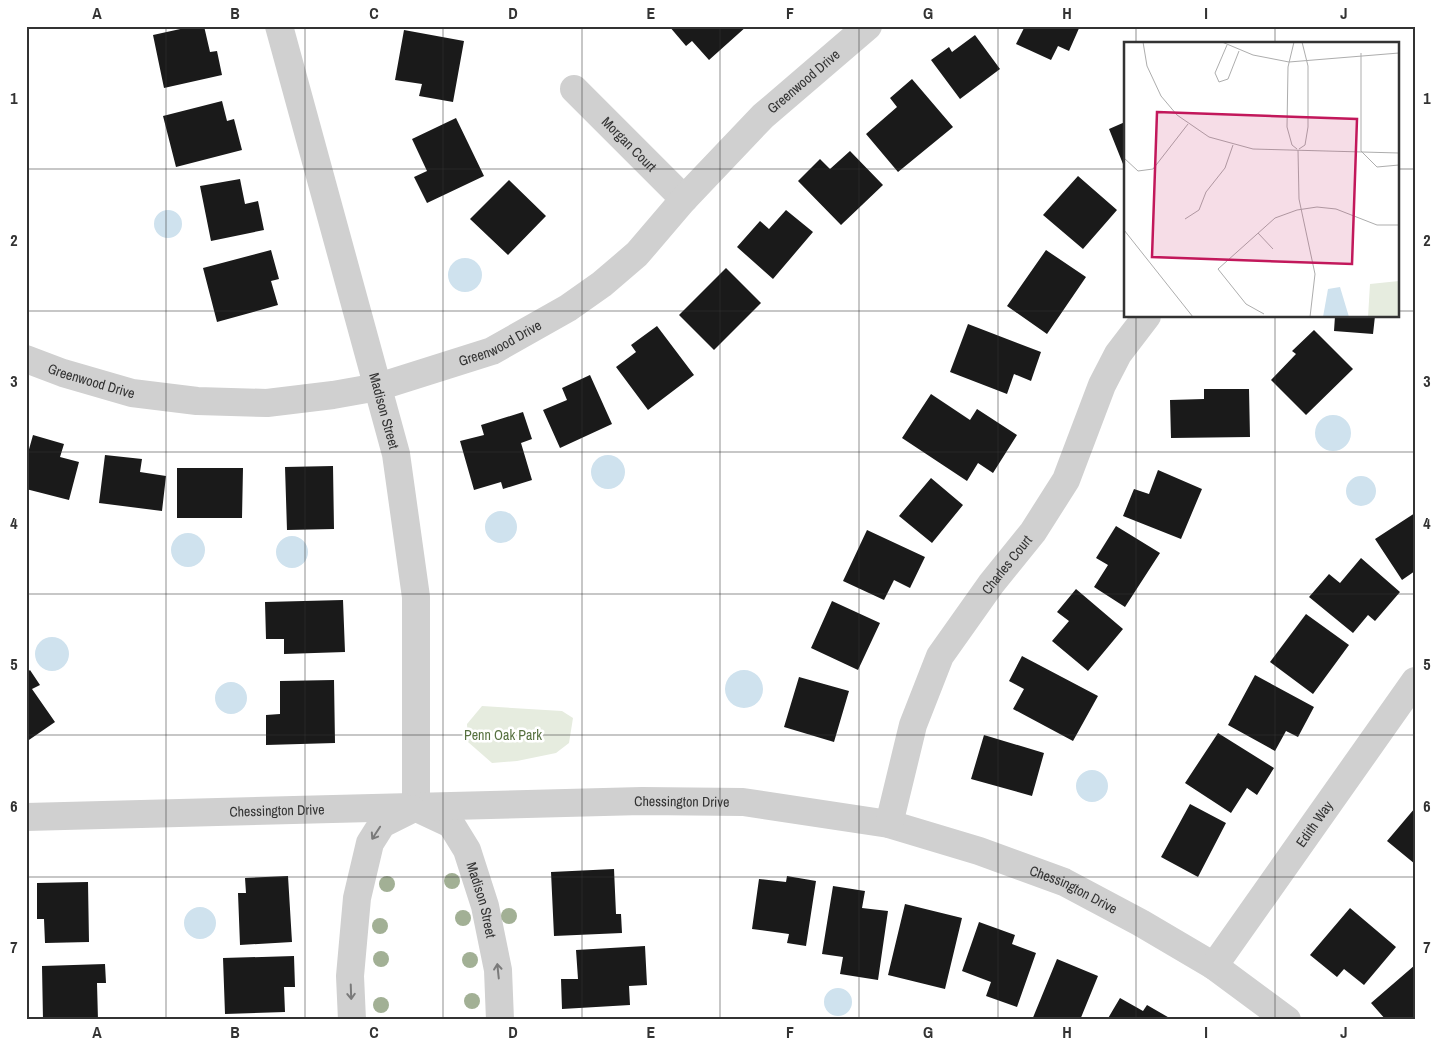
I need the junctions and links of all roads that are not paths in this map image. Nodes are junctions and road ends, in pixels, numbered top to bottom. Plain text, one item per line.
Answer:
1 (279, 26) edge
2 (868, 26) edge
3 (574, 89) dead end
4 (684, 199) junction
5 (1145, 318) edge
6 (26, 359) edge
7 (378, 387) junction
8 (1415, 681) edge
9 (416, 807) junction
10 (26, 817) edge
11 (889, 824) junction
12 (1214, 966) junction
13 (352, 1020) edge
14 (500, 1020) edge
15 (1286, 1020) edge

1 - 7 street, Madison Street
2 - 4 street, Greenwood Drive
3 - 4 street, Morgan Court
4 - 7 street, Greenwood Drive
5 - 11 street, Charles Court
6 - 7 street, Greenwood Drive
7 - 9 street, Madison Street
8 - 12 street, Edith Way
9 - 10 street, Chessington Drive
9 - 11 street, Chessington Drive
9 -> 13 street
14 -> 9 street, Madison Street
11 - 12 street, Chessington Drive
12 - 15 street, Chessington Drive

